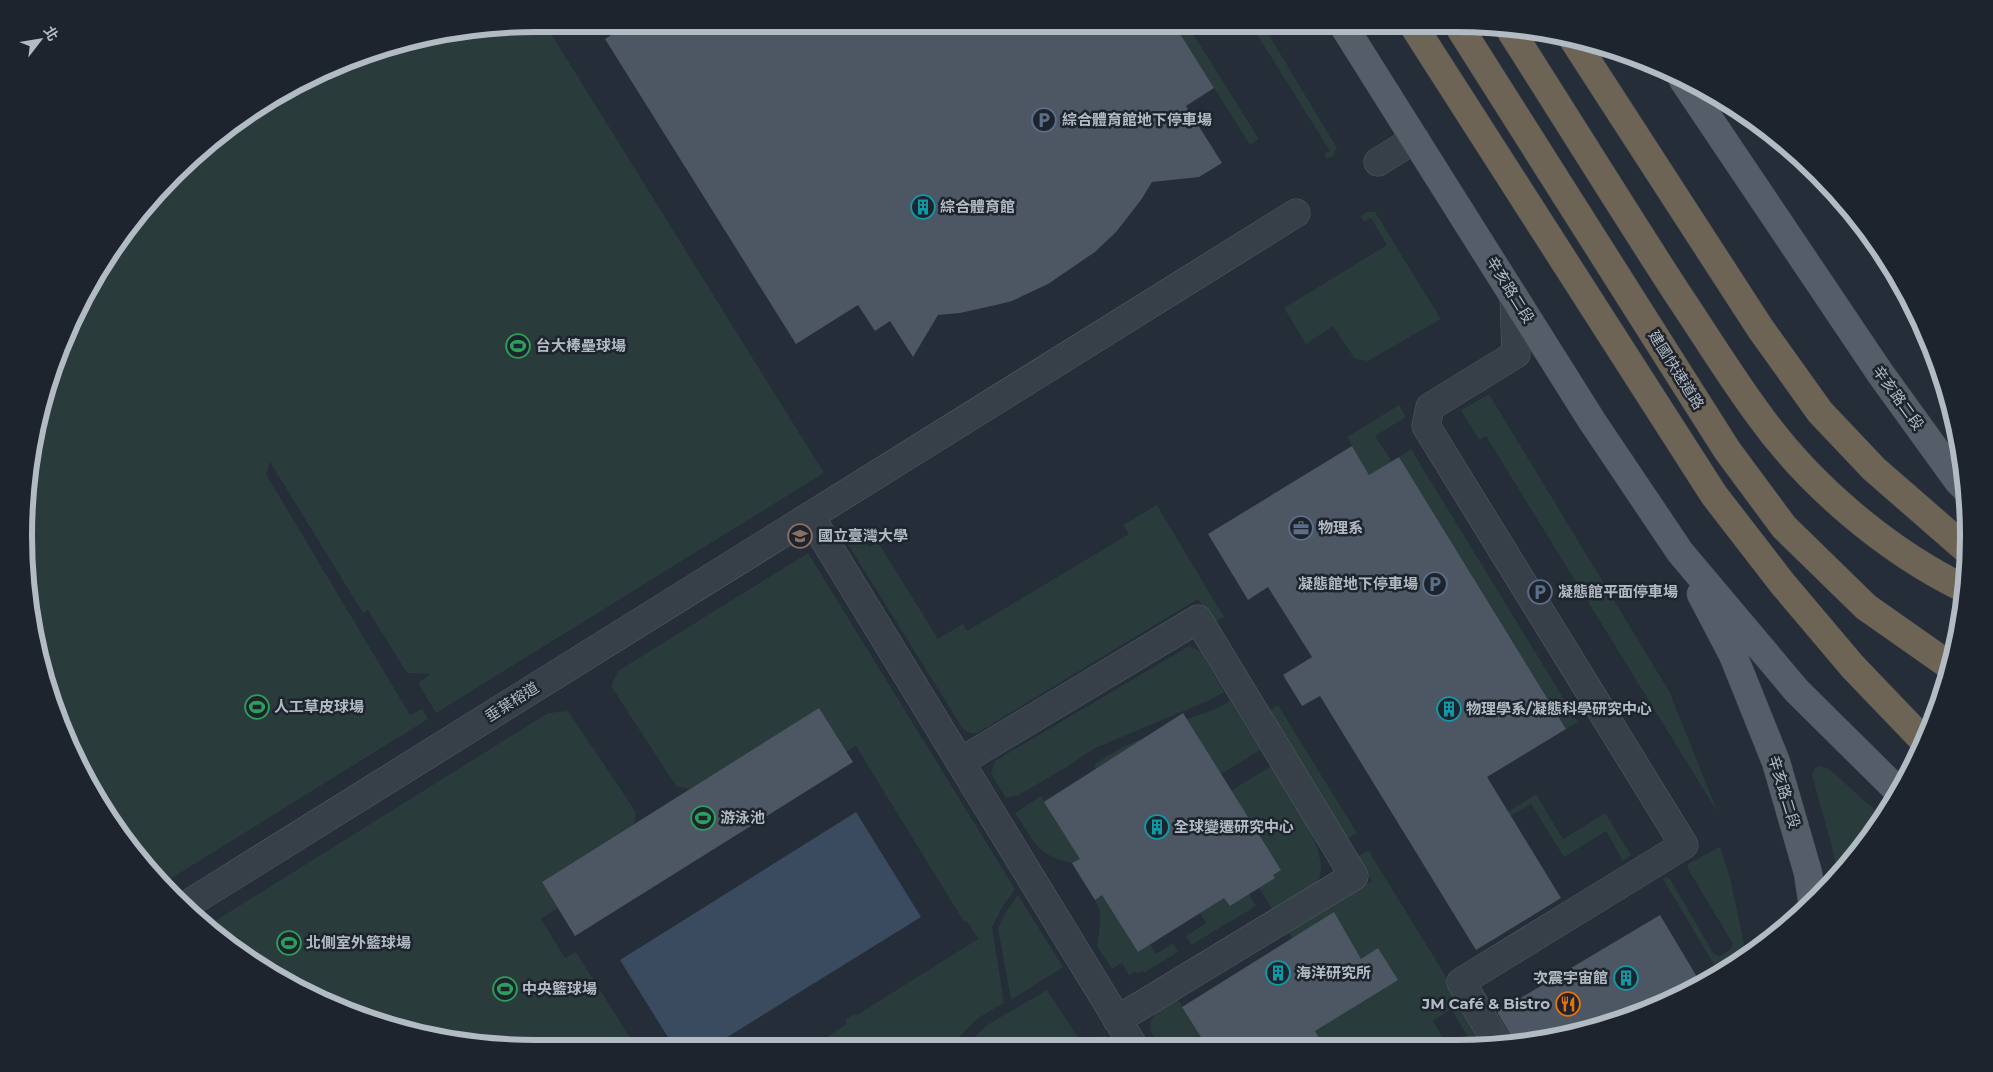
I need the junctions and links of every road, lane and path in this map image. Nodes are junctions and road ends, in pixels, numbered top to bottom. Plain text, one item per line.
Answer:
1 (1347, 32) edge
2 (1417, 32) edge
3 (1463, 32) edge
4 (1514, 36) edge
5 (1580, 48) edge
6 (1689, 89) edge
7 (1415, 139) junction
8 (1378, 162) dead end
9 (1296, 213) dead end
10 (1514, 297) junction
11 (1957, 476) edge
12 (810, 516) junction
13 (1960, 544) edge
14 (1680, 552) junction
15 (1958, 585) edge
16 (1944, 662) edge
17 (1919, 736) edge
18 (960, 762) junction
19 (1894, 786) edge
20 (1811, 894) edge
21 (191, 902) edge
22 (1117, 1020) junction
23 (1494, 1038) edge
24 (1131, 1040) edge

1 - 7 main road, 辛亥路二段
2 - 17 highway
3 - 16 highway, 建國快速道路
4 - 15 highway
5 - 13 highway
6 - 11 main road, 辛亥路二段
7 - 8 street
7 - 10 main road, 辛亥路二段
9 - 12 street, 垂葉榕道
10 - 14 main road, 辛亥路二段
10 - 23 street
12 - 18 street
12 - 21 street, 垂葉榕道
14 - 19 main road, 辛亥路二段
14 - 20 main road, 辛亥路二段
18 - 22 street
18 - 22 street
22 - 24 street

